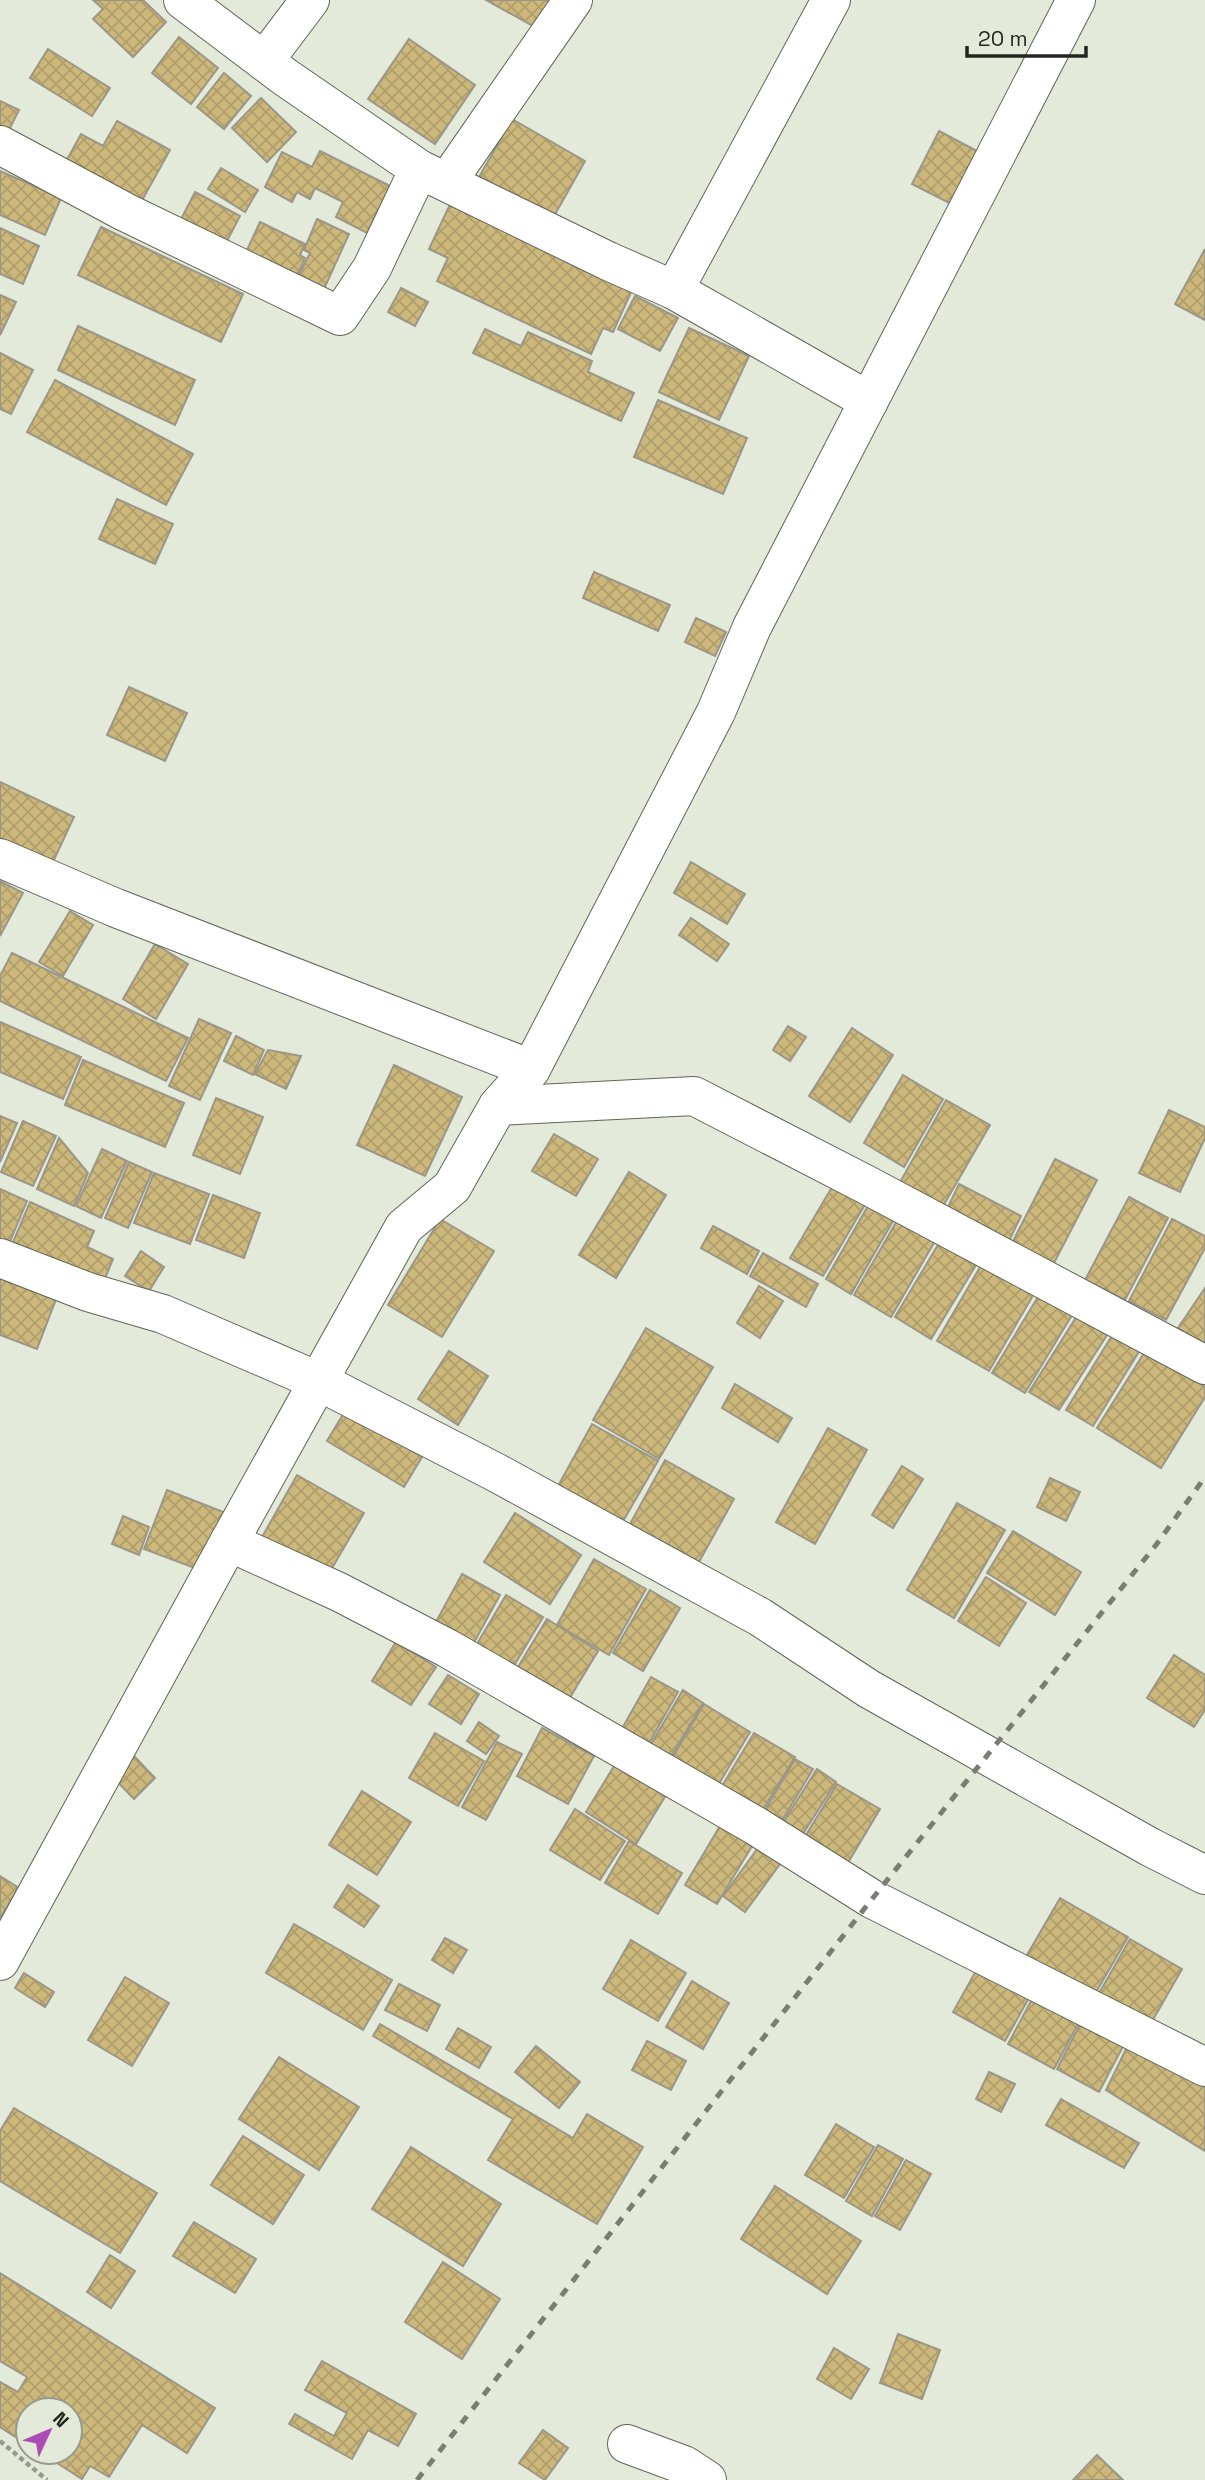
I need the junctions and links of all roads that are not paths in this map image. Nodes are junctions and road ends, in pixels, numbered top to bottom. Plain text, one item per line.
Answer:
1 (183, 0) edge
2 (310, 0) edge
3 (573, 0) edge
4 (831, 0) edge
5 (1076, 0) edge
6 (264, 61) junction
7 (0, 145) edge
8 (433, 176) junction
9 (674, 290) junction
10 (869, 401) junction
11 (0, 859) edge
12 (531, 1069) junction
13 (498, 1106) junction
14 (0, 1258) edge
15 (1205, 1365) edge
16 (318, 1381) junction
17 (229, 1542) junction
18 (1205, 1875) edge
19 (0, 1961) edge
20 (1205, 2067) edge
21 (627, 2444) dead end
22 (707, 2480) edge

1 - 6 street
2 - 6 street
3 - 8 street
4 - 9 street
5 - 10 street
6 - 8 street
7 - 8 street
8 - 9 street
9 - 10 street
10 - 12 street
11 - 12 street
12 - 13 street
13 - 15 street
13 - 16 street
14 - 16 street
16 - 17 street
16 - 18 street
17 - 19 street
17 - 20 street
21 - 22 street

